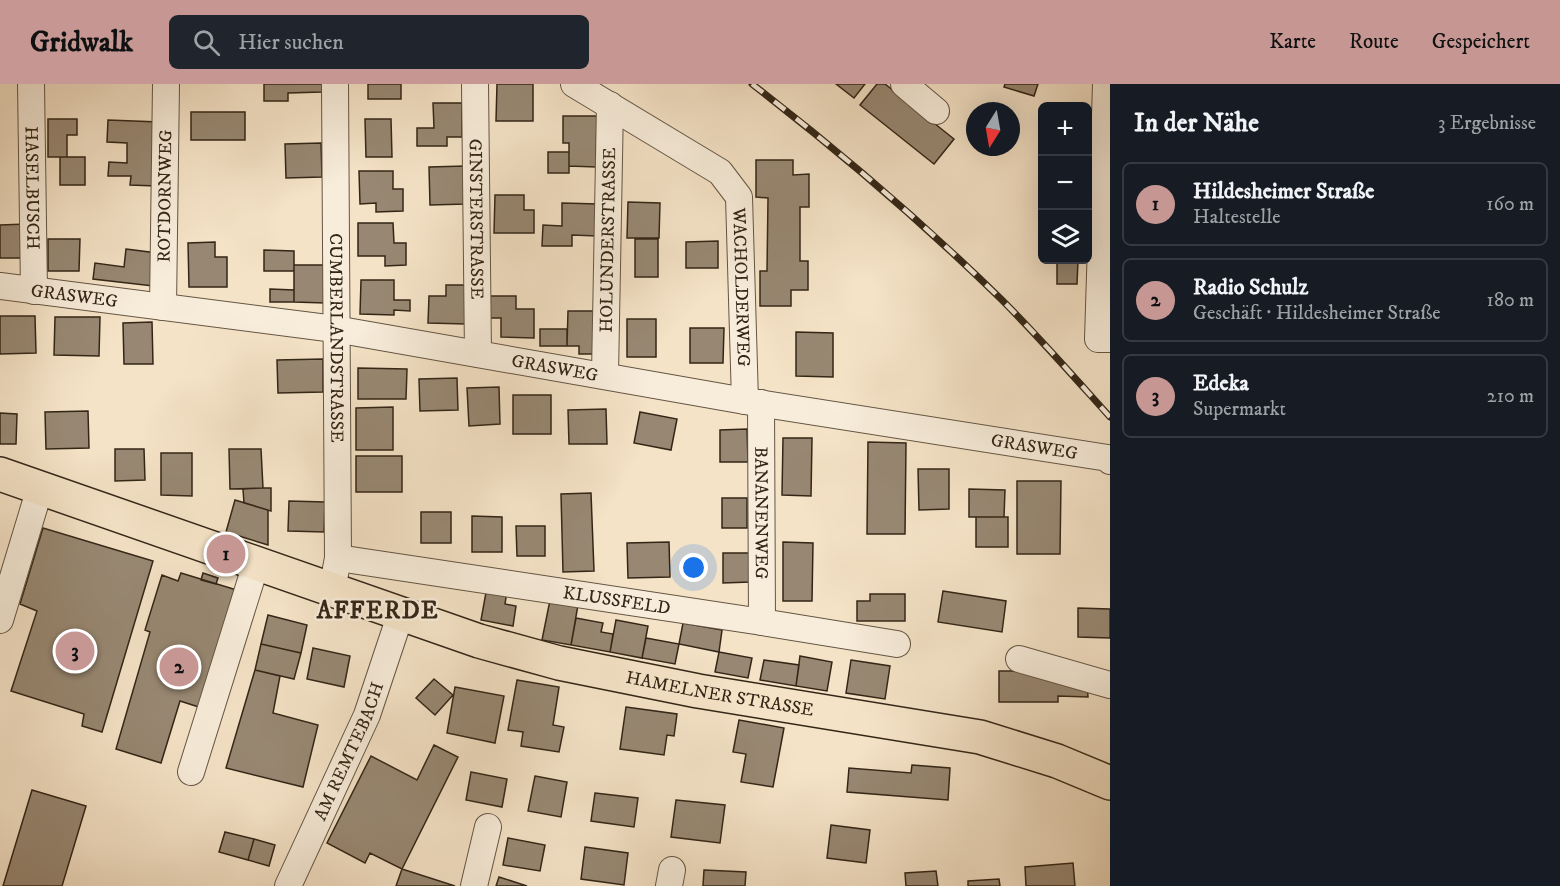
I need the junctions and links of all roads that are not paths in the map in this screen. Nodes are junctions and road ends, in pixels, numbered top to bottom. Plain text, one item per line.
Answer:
1 (31, 84) edge
2 (166, 84) edge
3 (335, 84) edge
4 (475, 84) edge
5 (574, 84) edge
6 (904, 84) edge
7 (1106, 84) edge
8 (610, 105) junction
9 (936, 111) dead end
10 (0, 286) edge
11 (34, 291) junction
12 (163, 307) junction
13 (335, 329) junction
14 (1104, 339) edge
15 (478, 354) junction
16 (605, 375) junction
17 (753, 402) junction
18 (1109, 459) edge
19 (0, 474) edge
20 (40, 488) junction
21 (338, 558) junction
22 (256, 564) junction
23 (333, 589) junction
24 (400, 613) junction
25 (0, 620) edge
26 (762, 622) junction
27 (897, 644) dead end
28 (1019, 659) dead end
29 (1110, 685) edge
30 (191, 772) dead end
31 (1110, 783) edge
32 (488, 827) dead end
33 (288, 886) edge
34 (474, 886) edge

1 - 11 street, HASELBUSCH
2 - 12 street, ROTDORNWEG
3 - 13 street, CUMBERLANDSTRASSE
4 - 15 street, GINSTERSTRASSE
5 - 8 street, WACHOLDERWEG
6 - 9 street
7 - 14 street
8 - 16 street, HOLUNDERSTRASSE
8 - 17 street, WACHOLDERWEG
10 - 11 street, GRASWEG
11 - 12 street, GRASWEG
12 - 13 street, GRASWEG
13 - 15 street, GRASWEG
13 - 21 street, CUMBERLANDSTRASSE
15 - 16 street, GRASWEG
16 - 17 street, GRASWEG
17 - 18 street, GRASWEG
17 - 26 street, BANANENWEG
19 - 20 main road, HAMELNER STRASSE
20 - 22 main road, HAMELNER STRASSE
20 - 25 street
21 - 23 street, CUMBERLANDSTRASSE
21 - 26 street, KLUSSFELD
22 - 23 main road, HAMELNER STRASSE
22 - 30 street
23 - 24 main road, HAMELNER STRASSE
24 - 31 main road, HAMELNER STRASSE
24 - 33 street, AM REMTEBACH
26 - 27 street, KLUSSFELD
28 - 29 street
32 - 34 street

